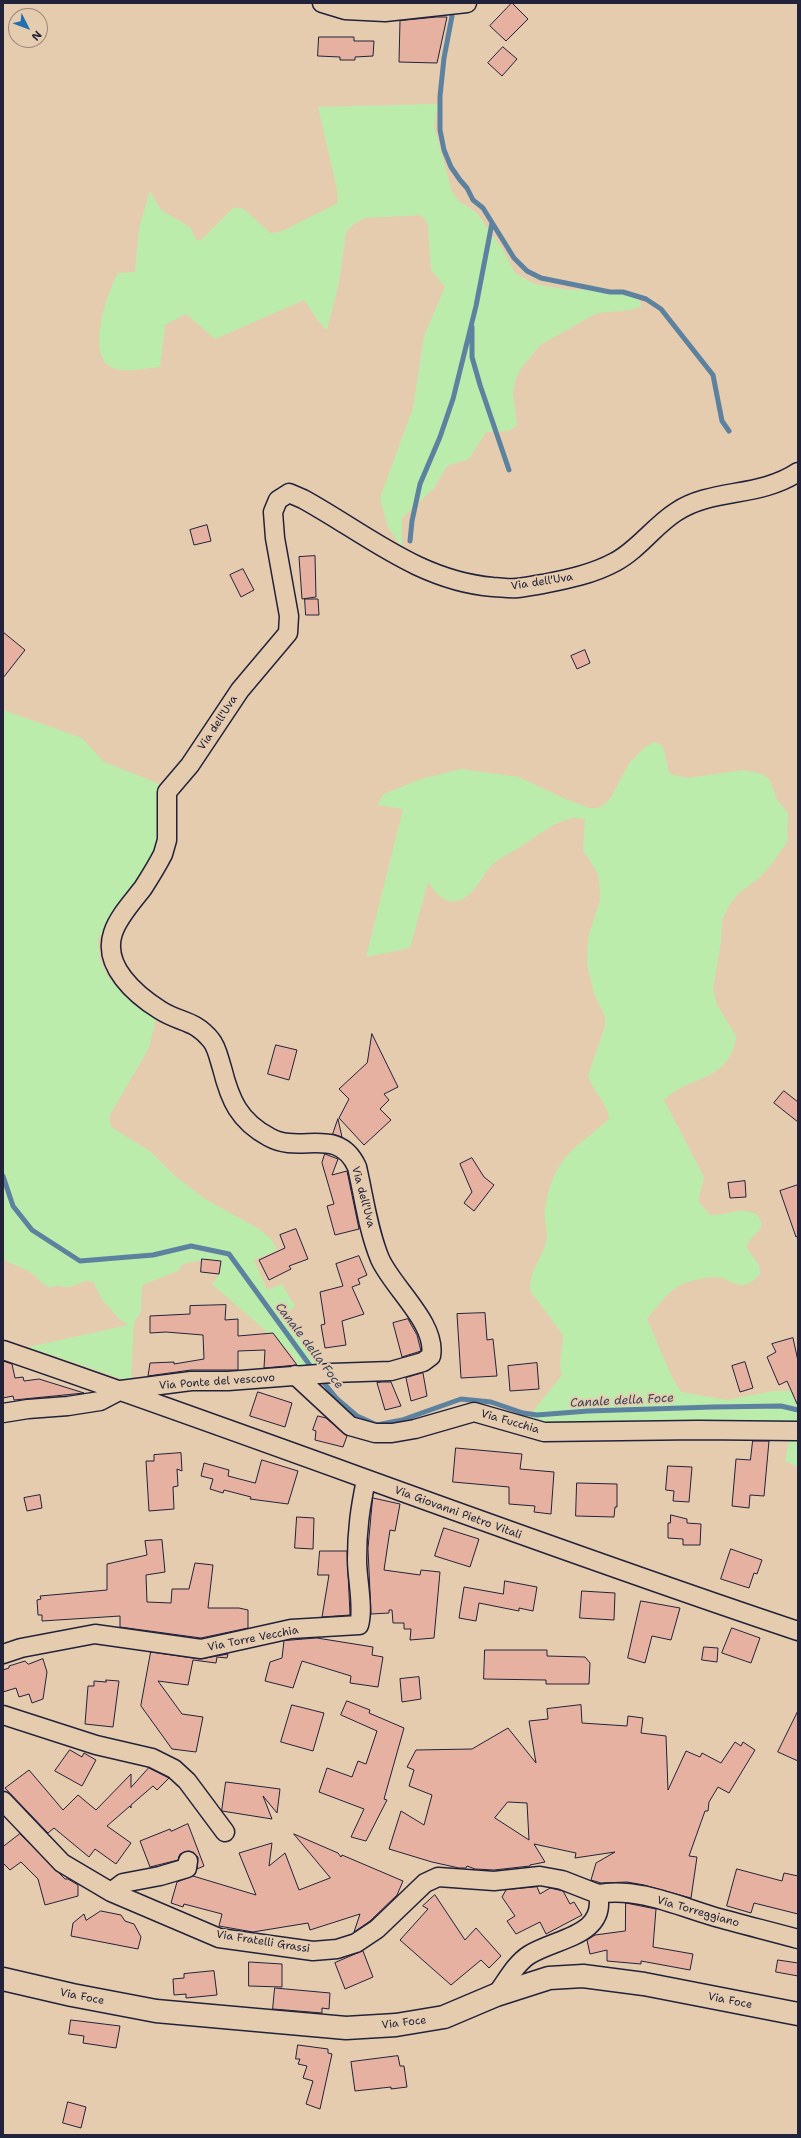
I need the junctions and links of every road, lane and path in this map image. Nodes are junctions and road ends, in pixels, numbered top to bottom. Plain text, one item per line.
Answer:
1 (322, 3) edge
2 (467, 3) edge
3 (798, 472) edge
4 (3, 1350) edge
5 (431, 1356) joint
6 (298, 1375) junction
7 (121, 1390) junction
8 (3, 1413) edge
9 (798, 1431) edge
10 (366, 1480) junction
11 (798, 1631) edge
12 (3, 1654) edge
13 (3, 1715) edge
14 (3, 1801) edge
15 (225, 1832) dead end
16 (188, 1861) dead end
17 (111, 1892) junction
18 (598, 1894) junction
19 (798, 1938) edge
20 (3, 1979) edge
21 (496, 1995) junction
22 (798, 2014) edge

1 - 2 street
3 - 5 street, Via dell'Uva
4 - 7 street, Via Giovanni Pietro Vitali
5 - 6 street, Via Ponte del vescovo
6 - 7 street, Via Ponte del vescovo
6 - 9 street, Via Fucchia
7 - 8 street, Via Ponte del vescovo
7 - 10 street, Via Giovanni Pietro Vitali
10 - 11 street, Via Giovanni Pietro Vitali
10 - 12 street, Via Torre Vecchia
13 - 15 street
14 - 17 street, Via Fratelli Grassi
16 - 17 street
17 - 18 street, Via Fratelli Grassi
18 - 19 street, Via Torreggiano
18 - 21 street
20 - 21 main road, Via Foce
21 - 22 main road, Via Foce

